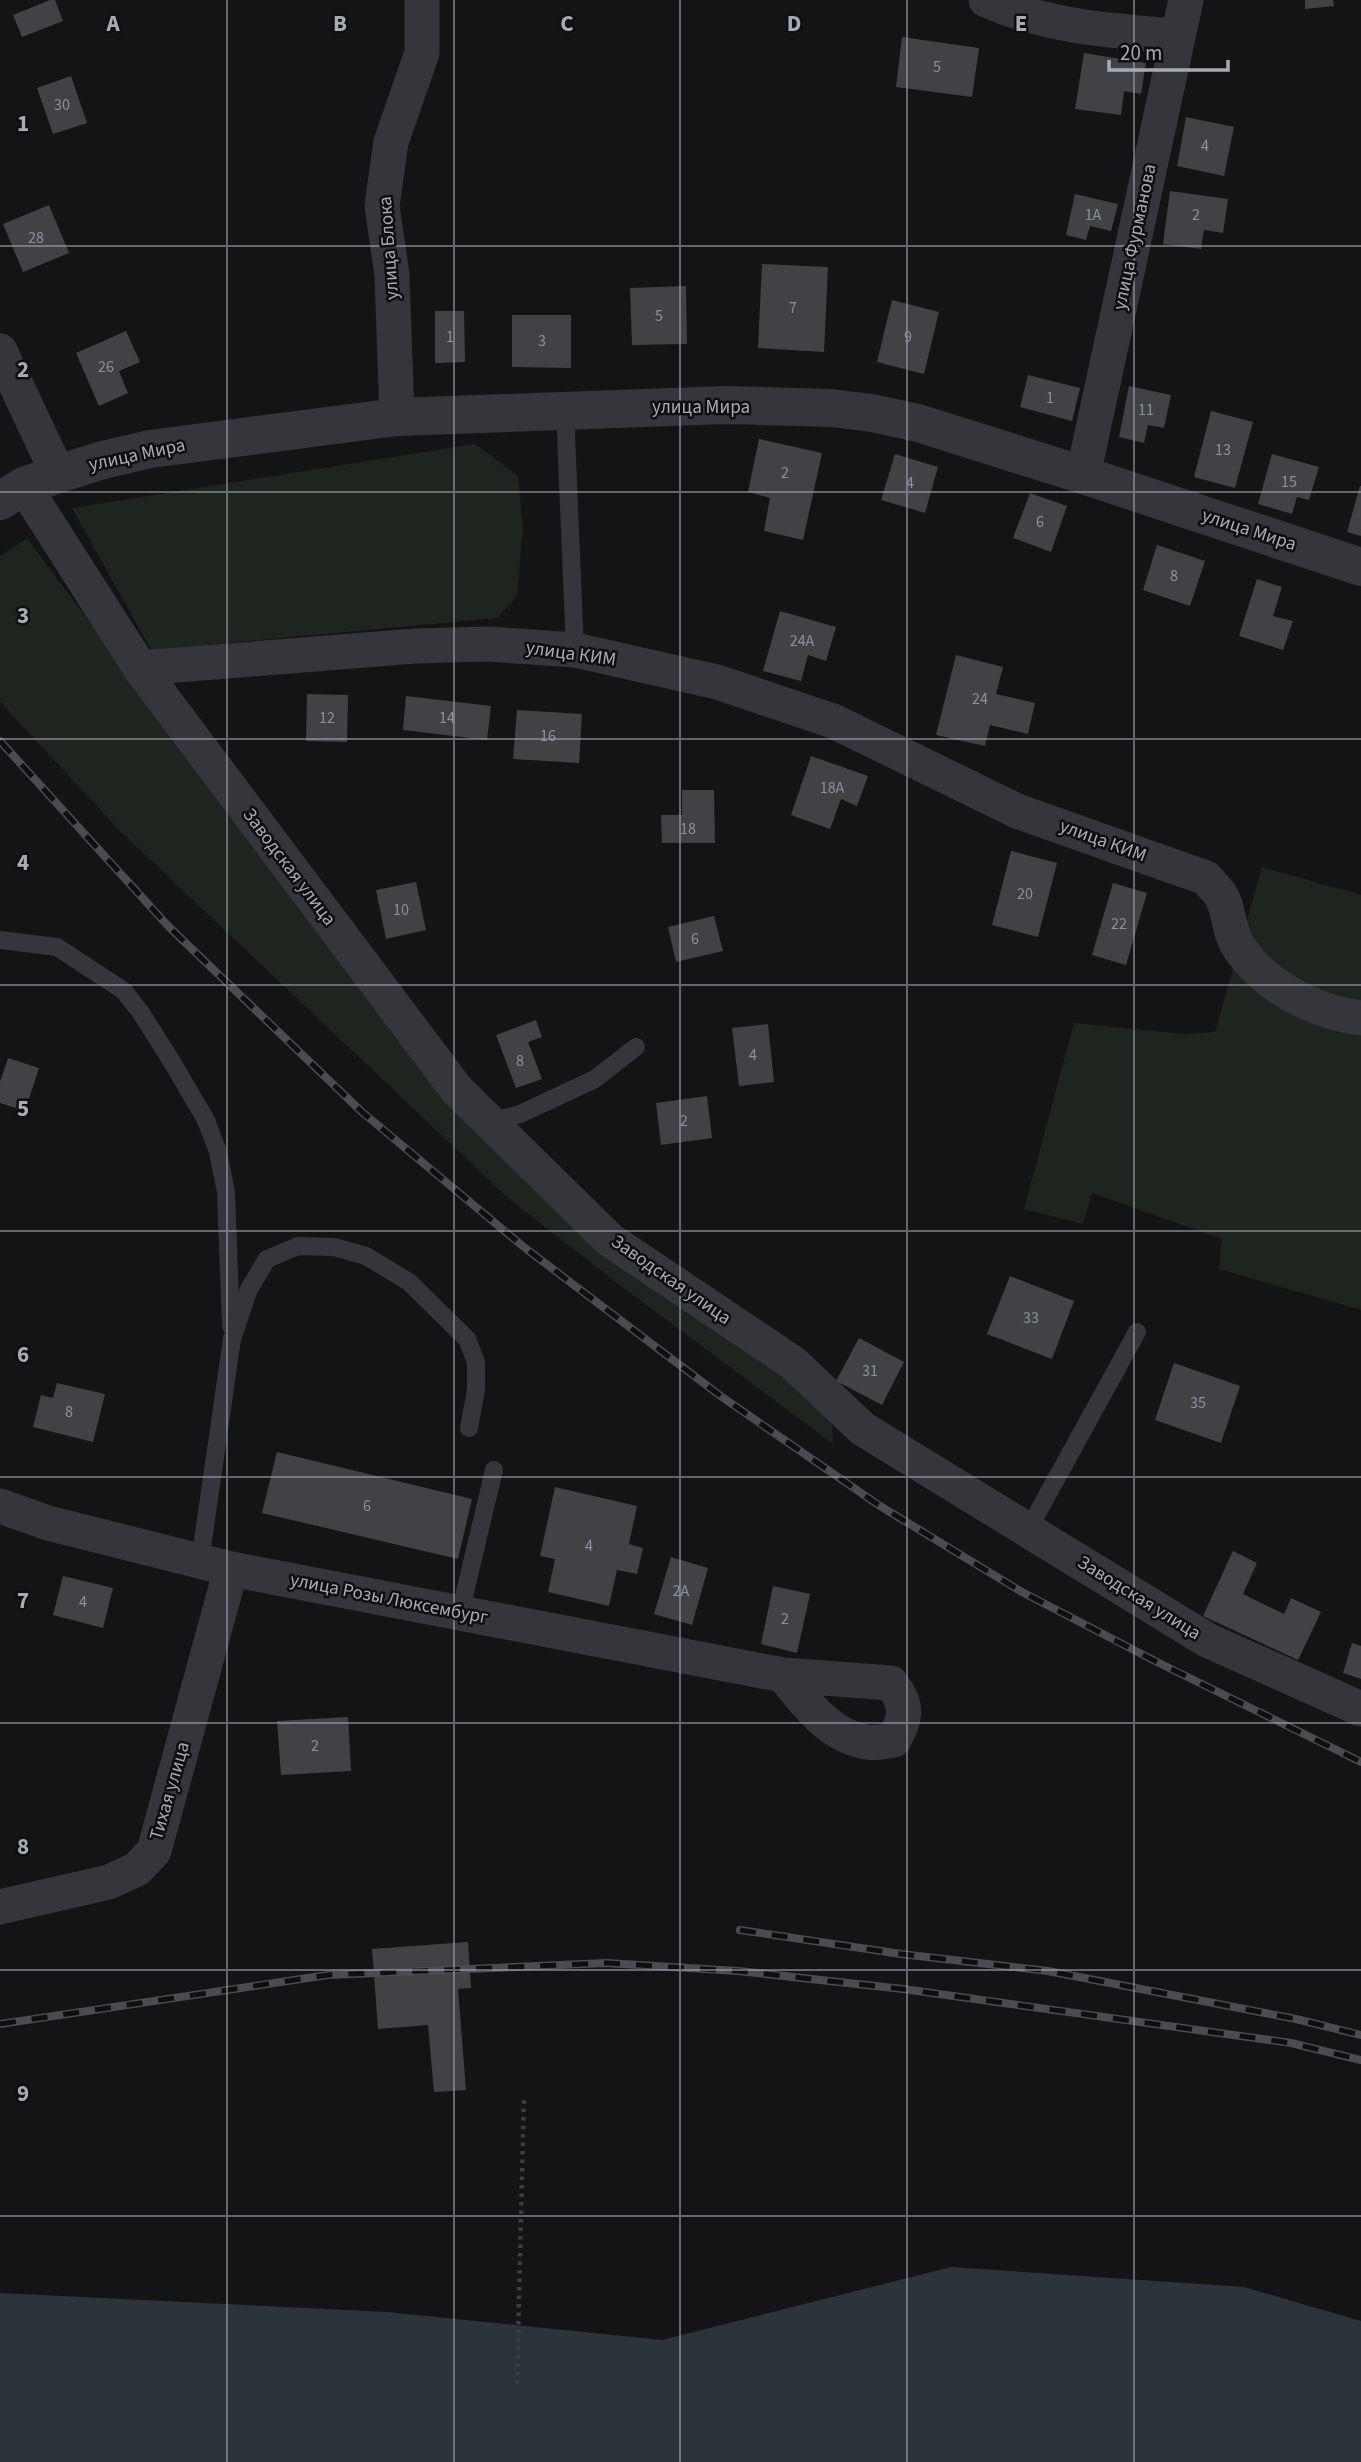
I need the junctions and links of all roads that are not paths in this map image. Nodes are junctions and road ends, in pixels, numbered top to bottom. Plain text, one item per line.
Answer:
1 (422, 0) edge
2 (986, 0) edge
3 (1186, 0) edge
4 (1178, 36) junction
5 (0, 351) edge
6 (565, 410) junction
7 (397, 417) junction
8 (1083, 475) junction
9 (27, 487) edge
10 (1361, 567) edge
11 (575, 650) junction
12 (140, 668) junction
13 (0, 940) edge
14 (1361, 1018) edge
15 (636, 1047) dead end
16 (490, 1122) junction
17 (1137, 1332) dead end
18 (232, 1339) junction
19 (469, 1428) dead end
20 (494, 1470) dead end
21 (0, 1506) edge
22 (1028, 1530) junction
23 (216, 1565) junction
24 (460, 1612) junction
25 (783, 1675) dead end
26 (1361, 1709) edge
27 (0, 1907) edge

1 - 7 street, улица Блока
2 - 4 street
3 - 4 street, улица Фурманова
4 - 8 street, улица Фурманова
5 - 9 street
6 - 7 street, улица Мира
6 - 8 street, улица Мира
6 - 11 lane
7 - 9 street, улица Мира
8 - 10 street, улица Мира
9 - 12 street
11 - 12 street, улица КИМ
11 - 14 street, улица КИМ
12 - 16 street, Заводская улица
13 - 18 lane
15 - 16 lane
16 - 22 street, Заводская улица
17 - 22 lane
18 - 19 lane
18 - 23 lane
20 - 24 lane
21 - 23 street, улица Розы Люксембург
22 - 26 street, Заводская улица
23 - 24 street, улица Розы Люксембург
23 - 27 street, Тихая улица
24 - 25 street, улица Розы Люксембург

